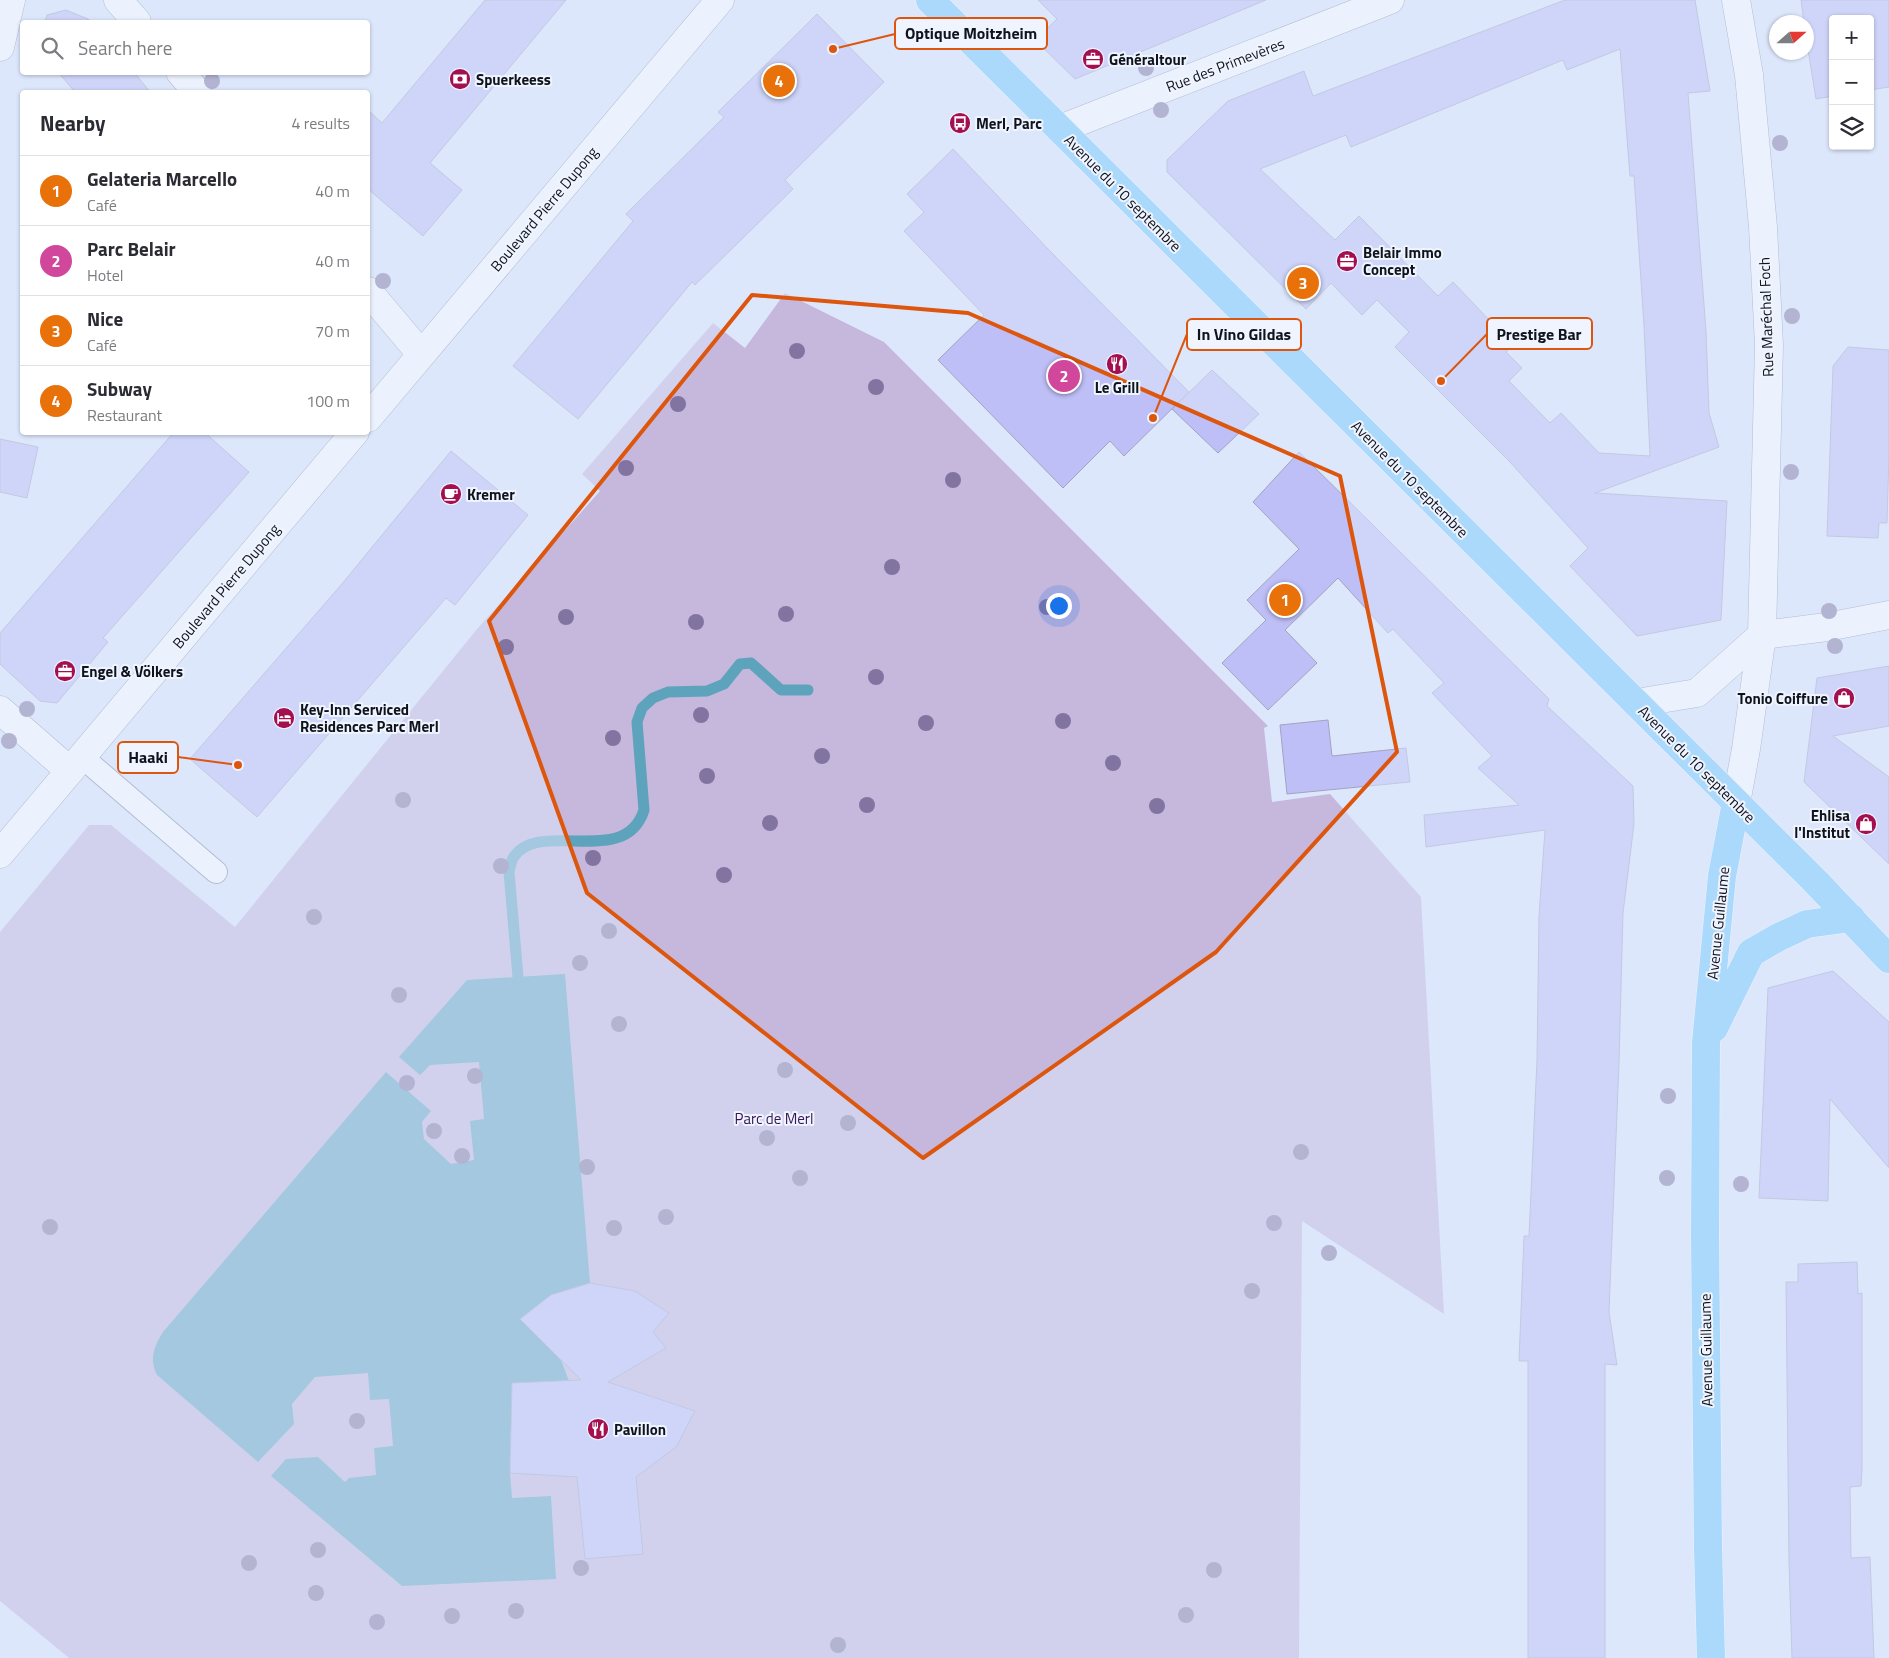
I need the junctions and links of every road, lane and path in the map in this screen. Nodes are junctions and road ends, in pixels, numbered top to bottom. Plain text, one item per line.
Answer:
1 (11, 0) edge
2 (118, 0) edge
3 (720, 0) edge
4 (930, 0) edge
5 (1390, 0) edge
6 (1736, 0) edge
7 (135, 20) edge
8 (0, 47) edge
9 (183, 75) edge
10 (195, 90) edge
11 (1060, 129) junction
12 (370, 293) edge
13 (421, 354) junction
14 (370, 416) edge
15 (352, 435) edge
16 (1889, 615) edge
17 (1762, 635) junction
18 (1636, 703) junction
19 (0, 710) edge
20 (76, 764) junction
21 (1736, 803) junction
22 (0, 854) edge
23 (216, 872) dead end
24 (1851, 918) junction
25 (1889, 958) edge
26 (1706, 1043) junction
27 (1711, 1658) edge

1 - 8 street
2 - 7 street
3 - 13 street, Boulevard Pierre Dupong
4 - 11 main road, Avenue du 10 septembre
5 - 11 street, Rue des Primevères
6 - 17 street, Rue Maréchal Foch
9 - 10 street
11 - 18 main road, Avenue du 10 septembre
12 - 13 street
13 - 14 street, Boulevard Pierre Dupong
15 - 20 street, Boulevard Pierre Dupong
16 - 17 street
17 - 18 street
17 - 21 street, Rue Maréchal Foch
18 - 21 main road, Avenue du 10 septembre
19 - 20 street
20 - 22 street, Boulevard Pierre Dupong
20 - 23 lane
21 - 24 main road, Avenue du 10 septembre
21 - 26 main road, Avenue Guillaume
24 - 25 main road, Avenue du 10 septembre
24 - 26 main road, Avenue Guillaume
26 - 27 main road, Avenue Guillaume

